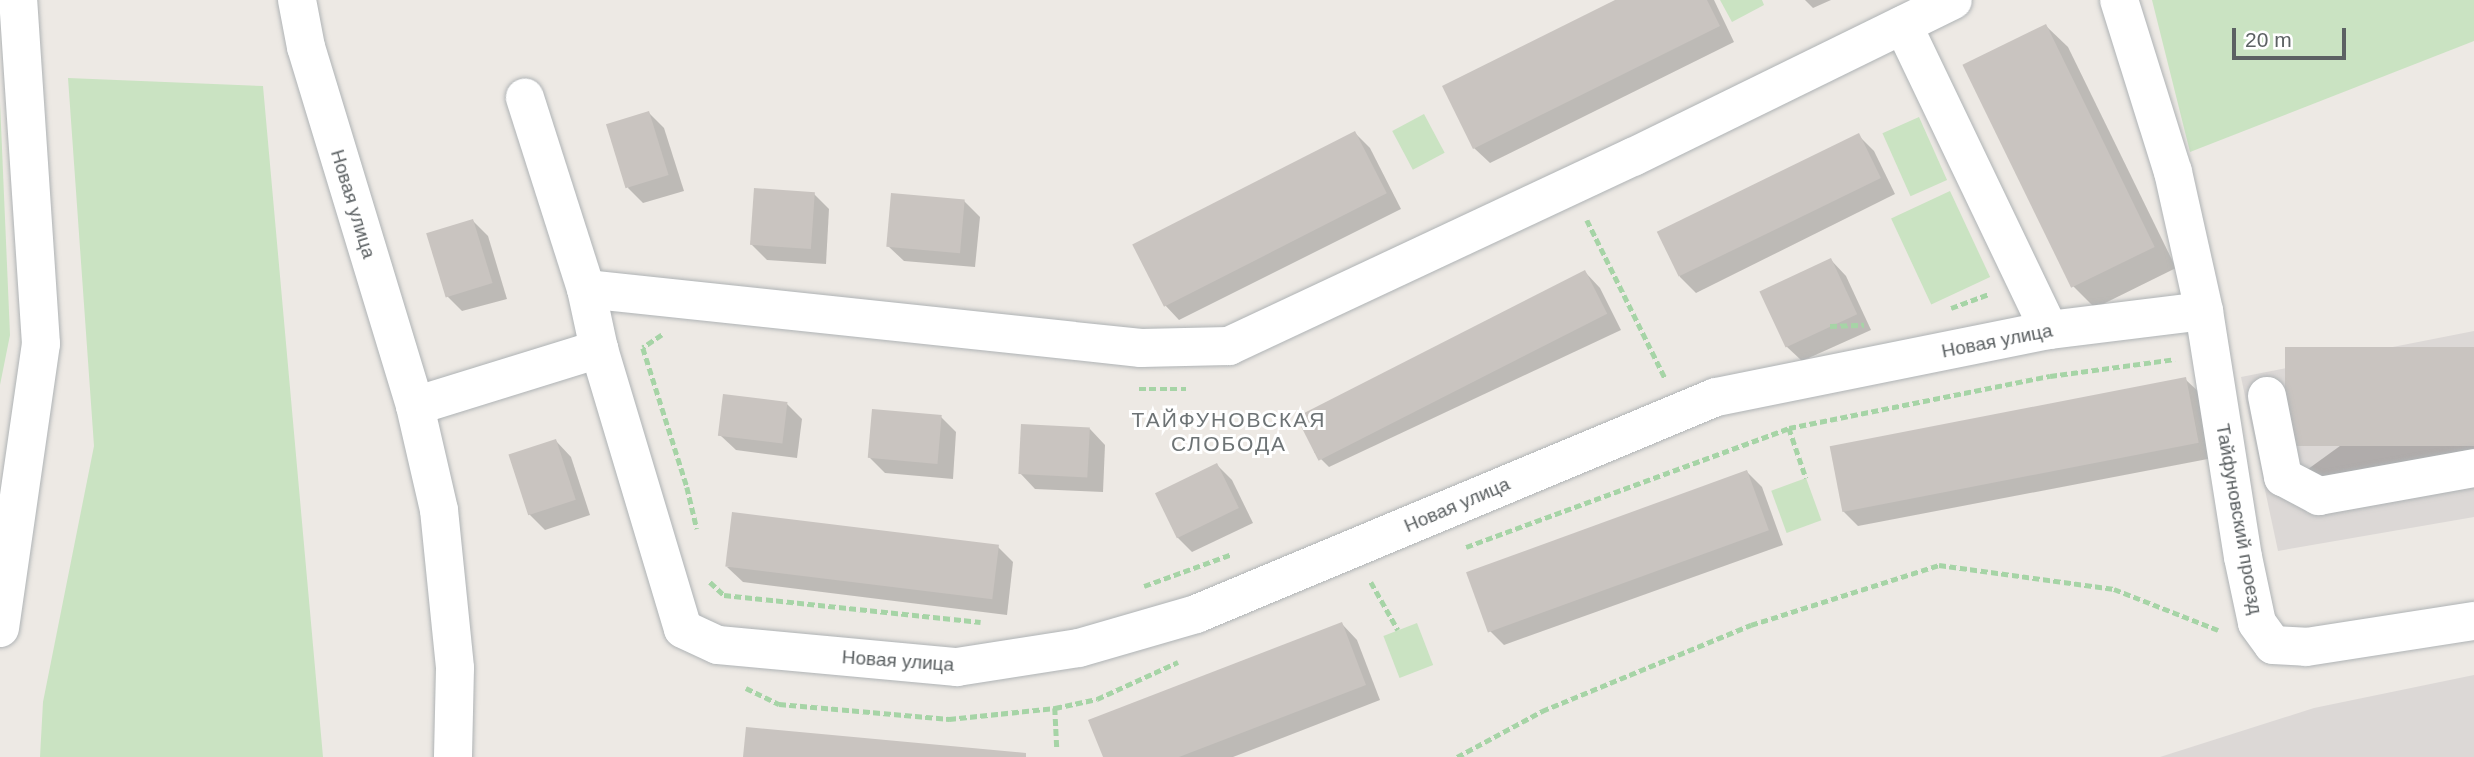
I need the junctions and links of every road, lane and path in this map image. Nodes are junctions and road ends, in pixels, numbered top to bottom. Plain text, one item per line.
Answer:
1 (18, 0) edge
2 (297, 0) edge
3 (323, 0) edge
4 (1953, 0) edge
5 (2119, 0) edge
6 (1903, 24) junction
7 (306, 47) junction
8 (525, 99) dead end
9 (1582, 210) dead end
10 (586, 289) junction
11 (1997, 291) dead end
12 (1945, 310) dead end
13 (2204, 311) junction
14 (1868, 325) dead end
15 (1830, 326) dead end
16 (2049, 330) junction
17 (666, 333) dead end
18 (599, 349) junction
19 (2186, 357) dead end
20 (1656, 385) dead end
21 (1126, 388) dead end
22 (1190, 389) dead end
23 (2267, 396) dead end
24 (415, 406) junction
25 (1789, 428) junction
26 (2474, 467) edge
27 (1806, 478) dead end
28 (699, 540) dead end
29 (1460, 549) dead end
30 (1238, 552) dead end
31 (1383, 576) dead end
32 (708, 580) dead end
33 (1370, 581) junction
34 (3, 584) edge
35 (1357, 586) dead end
36 (1135, 589) dead end
37 (2474, 621) edge
38 (988, 623) dead end
39 (2257, 623) junction
40 (0, 628) edge
41 (1398, 630) dead end
42 (1181, 661) dead end
43 (742, 686) dead end
44 (1055, 708) junction
45 (1057, 749) dead end
46 (453, 757) edge
47 (1457, 757) edge

1 - 34 street
2 - 7 street, Новая улица
3 - 7 street
4 - 6 street
5 - 13 street
6 - 10 street
6 - 16 street
7 - 24 street, Новая улица
8 - 10 street, Новая улица
9 - 20 path
10 - 18 street, Новая улица
11 - 12 path
13 - 16 street, Новая улица
13 - 39 street, Тайфуновский проезд
14 - 15 path
16 - 18 street, Новая улица
17 - 28 path
18 - 24 street
19 - 25 path
21 - 22 path
23 - 26 street
24 - 46 street, Новая улица
25 - 27 path
25 - 29 path
30 - 36 path
31 - 33 path
32 - 38 path
33 - 35 path
33 - 41 path
34 - 40 street
37 - 39 street, Тайфуновский проезд
39 - 47 path
42 - 44 path
43 - 44 path
44 - 45 path

